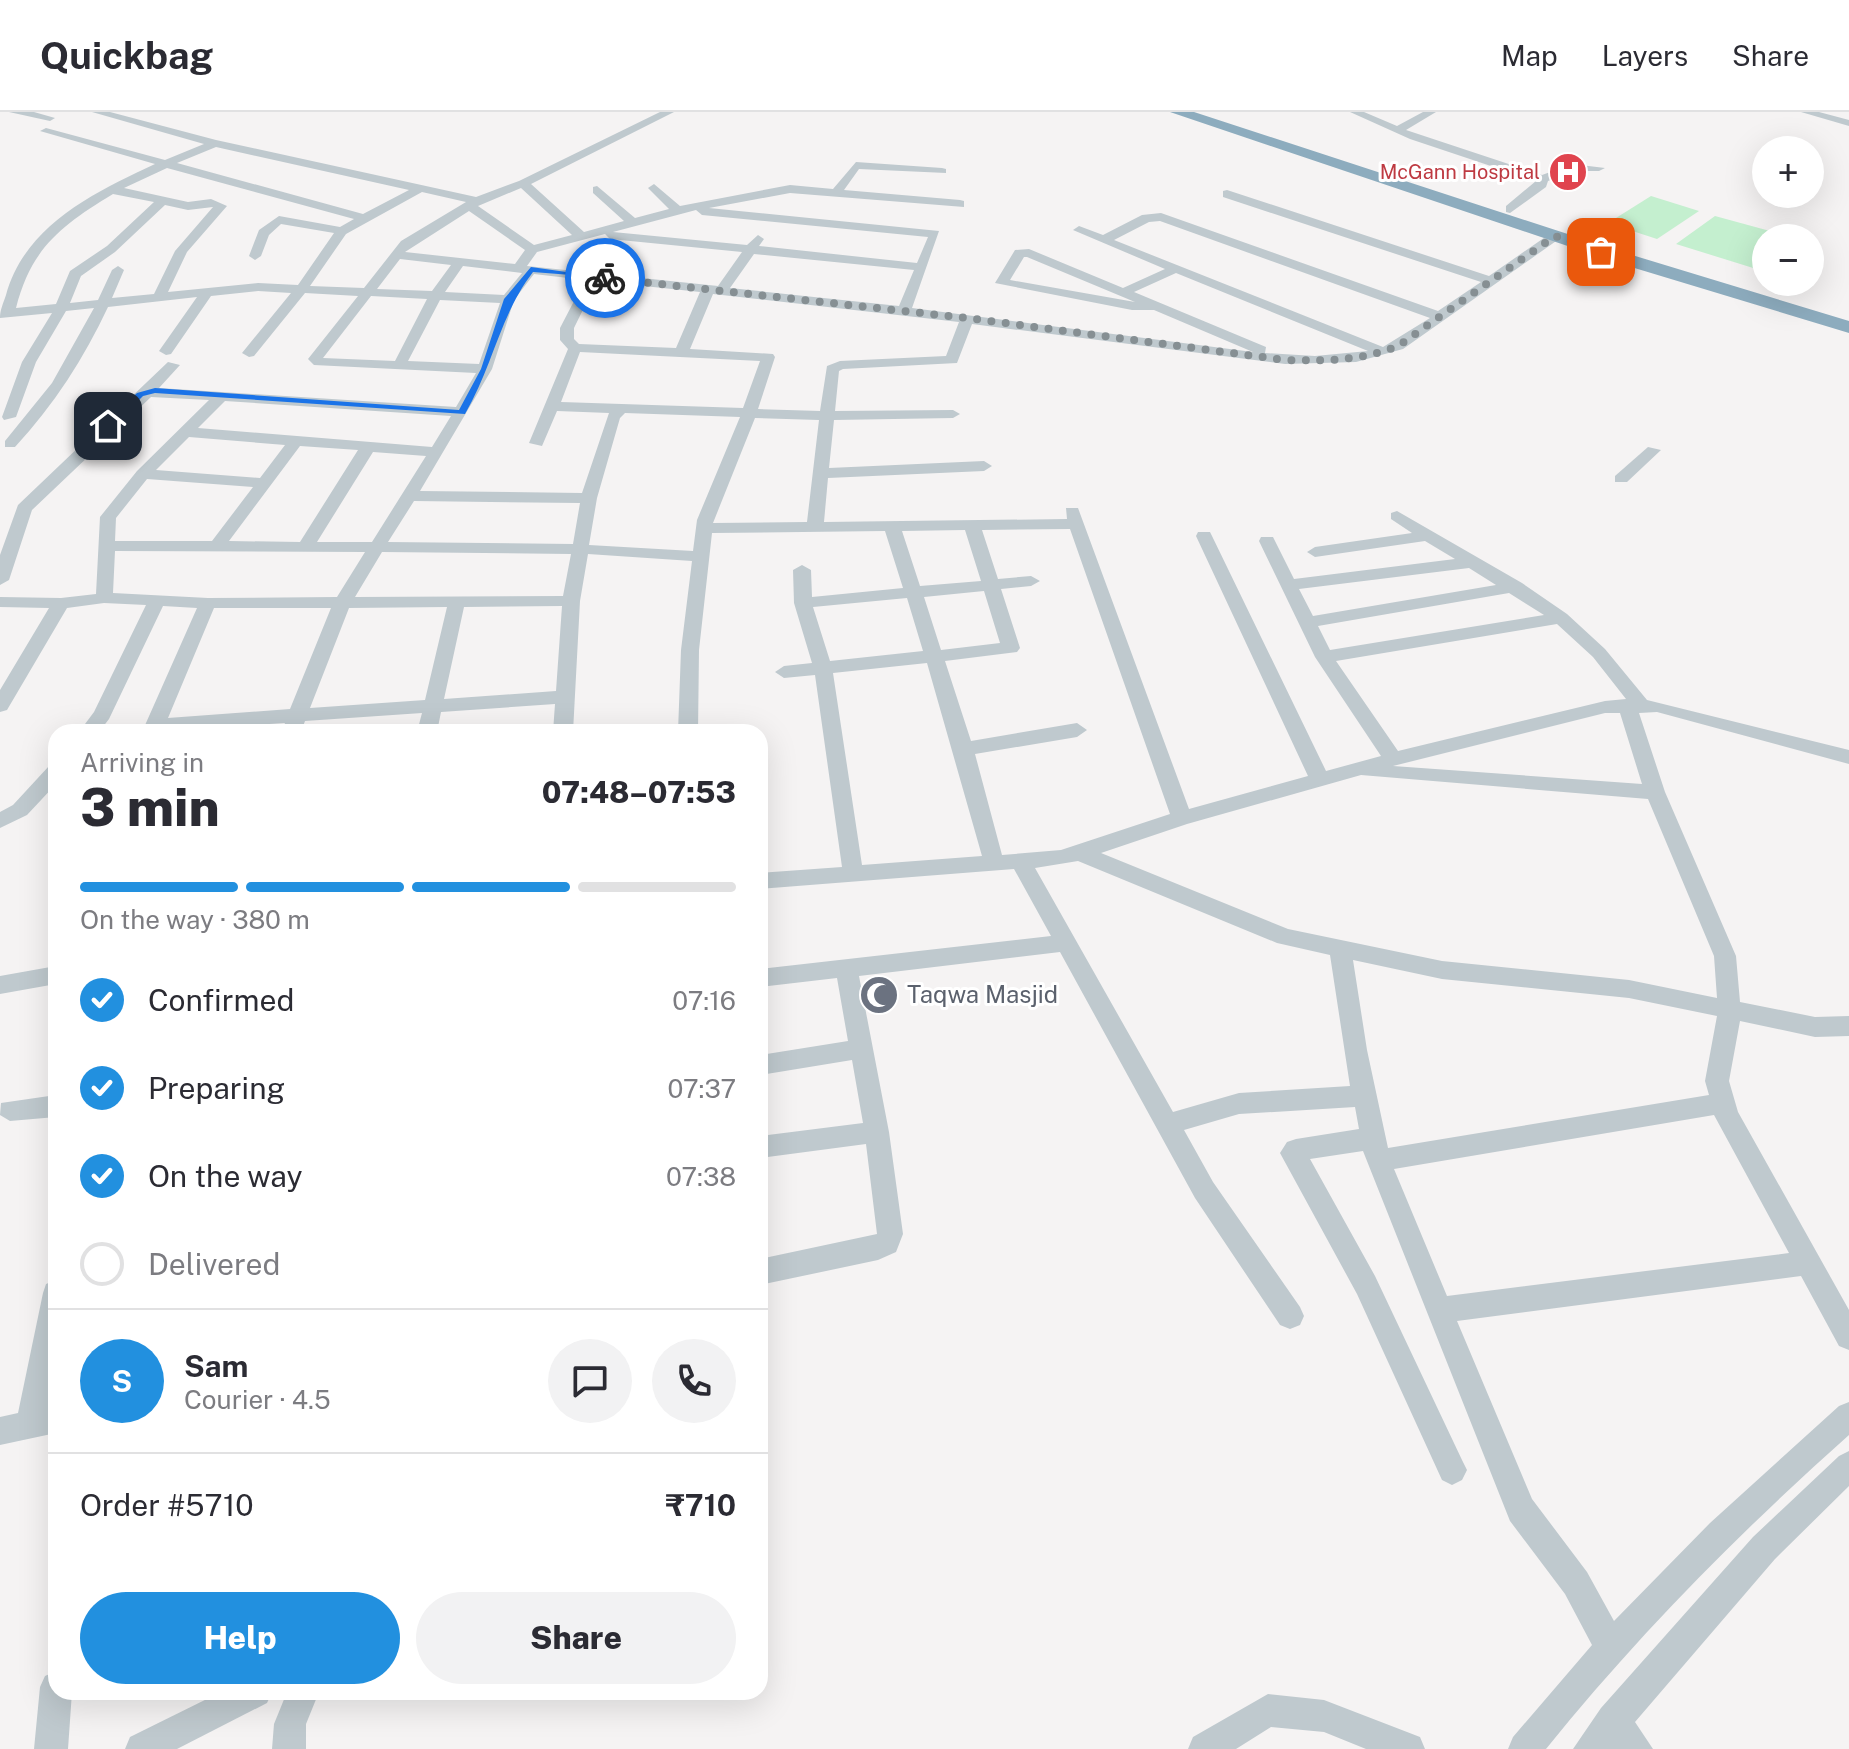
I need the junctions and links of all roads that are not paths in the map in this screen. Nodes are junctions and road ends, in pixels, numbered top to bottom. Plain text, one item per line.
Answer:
1 (14, 112) edge
2 (97, 112) edge
3 (669, 112) edge
4 (1178, 112) edge
5 (1202, 112) edge
6 (1355, 112) edge
7 (1431, 112) edge
8 (1806, 112) edge
9 (50, 118) dead end
10 (1849, 123) edge
11 (1397, 130) junction
12 (46, 131) dead end
13 (215, 143) junction
14 (297, 162) junction
15 (165, 164) junction
16 (1599, 168) dead end
17 (942, 171) dead end
18 (1542, 179) junction
19 (523, 183) junction
20 (247, 186) junction
21 (421, 188) junction
22 (654, 188) dead end
23 (110, 189) junction
24 (790, 189) junction
25 (597, 190) dead end
26 (837, 192) junction
27 (1227, 194) dead end
28 (161, 202) junction
29 (211, 203) junction
30 (475, 204) junction
31 (960, 204) dead end
32 (1510, 209) junction
33 (681, 210) junction
34 (363, 218) junction
35 (772, 218) junction
36 (633, 223) junction
37 (1079, 230) dead end
38 (342, 231) junction
39 (587, 235) junction
40 (1555, 236) junction
41 (1104, 240) junction
42 (751, 248) junction
43 (532, 249) junction
44 (394, 255) junction
45 (255, 256) dead end
46 (460, 262) junction
47 (923, 267) junction
48 (525, 269) junction
49 (1175, 269) junction
50 (118, 270) dead end
51 (593, 276) junction
52 (1491, 281) junction
53 (302, 288) junction
54 (715, 289) junction
55 (207, 292) junction
56 (365, 292) junction
57 (1124, 292) junction
58 (160, 296) junction
59 (435, 296) junction
60 (508, 299) junction
61 (104, 303) junction
62 (1157, 306) junction
63 (62, 307) junction
64 (904, 311) junction
65 (4, 314) edge
66 (1849, 314) edge
67 (1441, 317) junction
68 (967, 318) junction
69 (1849, 327) edge
70 (575, 348) junction
71 (682, 352) junction
72 (1384, 352) junction
73 (249, 353) dead end
74 (1285, 360) junction
75 (399, 366) junction
76 (485, 369) junction
77 (147, 392) junction
78 (223, 395) junction
79 (551, 406) junction
80 (620, 410) junction
81 (461, 412) junction
82 (749, 414) junction
83 (953, 414) dead end
84 (830, 416) junction
85 (9, 417) dead end
86 (185, 432) junction
87 (295, 442) junction
88 (537, 443) dead end
89 (10, 444) dead end
90 (367, 449) junction
91 (1653, 450) dead end
92 (437, 452) junction
93 (984, 466) dead end
94 (823, 473) junction
95 (143, 474) junction
96 (1621, 479) dead end
97 (263, 483) junction
98 (408, 496) junction
99 (589, 498) junction
100 (1397, 516) dead end
101 (815, 525) junction
102 (704, 528) junction
103 (973, 528) junction
104 (893, 529) junction
105 (1429, 535) junction
106 (1204, 536) dead end
107 (1267, 541) dead end
108 (106, 546) junction
109 (217, 546) junction
110 (306, 546) junction
111 (374, 548) junction
112 (580, 549) junction
113 (1315, 552) dead end
114 (700, 556) junction
115 (1475, 562) junction
116 (802, 570) dead end
117 (0, 580) edge
118 (1031, 581) dead end
119 (993, 585) junction
120 (1290, 585) junction
121 (1516, 587) junction
122 (912, 594) junction
123 (104, 598) junction
124 (157, 601) junction
125 (571, 601) junction
126 (0, 602) edge
127 (61, 603) junction
128 (208, 603) junction
129 (342, 603) junction
130 (803, 603) junction
131 (456, 604) junction
132 (1561, 618) junction
133 (1309, 622) junction
134 (1324, 657) junction
135 (932, 658) junction
136 (823, 668) junction
137 (784, 672) dead end
138 (566, 697) junction
139 (1634, 705) junction
140 (0, 706) edge
141 (433, 707) junction
142 (95, 724) edge
143 (155, 724) edge
144 (294, 724) edge
145 (302, 724) edge
146 (429, 724) edge
147 (564, 724) edge
148 (688, 724) edge
149 (1077, 730) dead end
150 (964, 749) junction
151 (1849, 757) edge
152 (1393, 759) junction
153 (1355, 770) junction
154 (48, 780) edge
155 (1320, 780) junction
156 (1655, 792) junction
157 (1182, 818) junction
158 (0, 821) edge
159 (1080, 853) junction
160 (1020, 861) junction
161 (994, 863) junction
162 (853, 873) junction
163 (768, 880) edge
164 (1066, 943) junction
165 (1340, 948) junction
166 (846, 967) junction
167 (48, 976) edge
168 (768, 977) edge
169 (0, 985) edge
170 (1729, 1009) junction
171 (1849, 1026) edge
172 (862, 1049) junction
173 (768, 1064) edge
174 (1365, 1096) junction
175 (1723, 1103) junction
176 (48, 1107) edge
177 (10, 1110) dead end
178 (1168, 1126) junction
179 (877, 1132) junction
180 (768, 1146) edge
181 (1376, 1149) junction
182 (1808, 1263) junction
183 (768, 1270) edge
184 (1438, 1310) junction
185 (1290, 1316) dead end
186 (1849, 1337) edge
187 (48, 1372) edge
188 (1849, 1416) edge
189 (43, 1422) edge
190 (0, 1431) edge
191 (1848, 1468) edge
192 (1452, 1470) dead end
193 (1611, 1648) junction
194 (55, 1700) edge
195 (240, 1700) edge
196 (300, 1700) edge
197 (1613, 1720) junction
198 (51, 1749) edge
199 (142, 1749) edge
200 (289, 1749) edge
201 (1205, 1749) edge
202 (1408, 1749) edge
203 (1525, 1749) edge
204 (1590, 1749) edge
205 (1636, 1749) edge

1 - 9 street
2 - 13 street
3 - 19 street
4 - 40 highway
5 - 32 highway
6 - 11 street
7 - 11 street
8 - 10 street
11 - 18 street
12 - 15 street
13 - 14 street
13 - 15 street
14 - 20 street
14 - 21 street
15 - 20 street
15 - 23 street
16 - 18 street
17 - 26 street
18 - 32 street
19 - 30 street
19 - 39 street
20 - 29 street
20 - 34 street
21 - 30 street
21 - 34 street
22 - 33 street
23 - 28 street
23 - 65 street
24 - 26 street
24 - 33 street
24 - 35 street
25 - 36 street
26 - 31 street
27 - 52 street
28 - 29 street
28 - 63 street
29 - 58 street
30 - 43 street
30 - 44 street
32 - 66 highway
33 - 35 street
33 - 36 street
34 - 38 street
35 - 42 street
35 - 47 street
36 - 39 street
37 - 41 street
38 - 45 street
38 - 53 street
39 - 42 street
39 - 43 street
40 - 52 street
40 - 69 highway
41 - 49 street
41 - 67 street
42 - 47 street
42 - 54 street
43 - 48 street
44 - 46 street
44 - 56 street
46 - 48 street
46 - 59 street
47 - 64 street
48 - 51 street
48 - 60 street
49 - 57 street
49 - 72 street
50 - 61 street
51 - 54 street
51 - 70 street
52 - 67 street
53 - 55 street
53 - 56 street
53 - 73 street
54 - 64 street
54 - 71 street
55 - 58 street
55 - 77 street
56 - 59 street
56 - 75 street
57 - 62 street
57 - 62 street
58 - 61 street
59 - 60 street
59 - 75 street
60 - 76 street
61 - 63 street
61 - 89 street
62 - 74 street
63 - 65 street
63 - 85 street
64 - 68 street
67 - 72 street
68 - 74 street
68 - 84 street
70 - 71 street
70 - 79 street
71 - 82 street
72 - 74 street
75 - 76 street
76 - 81 street
77 - 78 street
77 - 117 street
78 - 81 street
78 - 86 street
79 - 80 street
79 - 88 street
80 - 82 street
80 - 99 street
81 - 92 street
82 - 84 street
82 - 102 street
83 - 84 street
84 - 94 street
86 - 87 street
86 - 95 street
87 - 90 street
87 - 97 street
90 - 92 street
90 - 110 street
91 - 96 street
92 - 98 street
93 - 94 street
94 - 101 street
95 - 97 street
95 - 108 street
97 - 109 street
98 - 99 street
98 - 111 street
99 - 112 street
100 - 105 street
101 - 102 street
101 - 104 street
102 - 114 street
103 - 104 street
103 - 119 street
103 - 157 street
104 - 122 street
105 - 113 street
105 - 115 street
106 - 155 street
107 - 120 street
108 - 109 street
108 - 123 street
109 - 110 street
110 - 111 street
111 - 112 street
111 - 129 street
112 - 114 street
112 - 125 street
114 - 148 street
115 - 120 street
115 - 121 street
116 - 130 street
118 - 119 street
119 - 122 street
119 - 135 street
120 - 133 street
121 - 132 street
121 - 133 street
122 - 130 street
122 - 135 street
123 - 124 street
123 - 127 street
124 - 128 street
124 - 142 street
125 - 131 street
125 - 138 street
126 - 127 street
127 - 140 street
128 - 129 street
128 - 143 street
129 - 131 street
129 - 144 street
130 - 136 street
131 - 141 street
132 - 134 street
132 - 139 street
133 - 134 street
134 - 152 street
135 - 136 street
135 - 150 street
136 - 137 street
136 - 162 street
138 - 141 street
138 - 147 street
139 - 151 street
139 - 152 street
139 - 156 street
141 - 145 street
141 - 146 street
149 - 150 street
150 - 161 street
152 - 153 street
153 - 155 street
153 - 156 street
154 - 158 street
155 - 157 street
156 - 170 street
157 - 159 street
159 - 160 street
159 - 165 street
160 - 161 street
160 - 164 street
161 - 162 street
162 - 163 street
164 - 166 street
164 - 178 street
165 - 170 street
165 - 174 street
166 - 168 street
166 - 172 street
167 - 169 street
170 - 171 street
170 - 175 street
172 - 173 street
172 - 179 street
174 - 178 street
174 - 181 street
175 - 181 street
175 - 182 street
176 - 177 street
178 - 185 street
179 - 180 street
179 - 183 street
181 - 184 street
181 - 192 street
182 - 184 street
182 - 186 street
184 - 193 street
187 - 189 street
188 - 193 street
189 - 190 street
191 - 197 street
193 - 203 street
194 - 198 street
195 - 199 street
196 - 200 street
197 - 204 street
197 - 205 street
201 - 202 street

